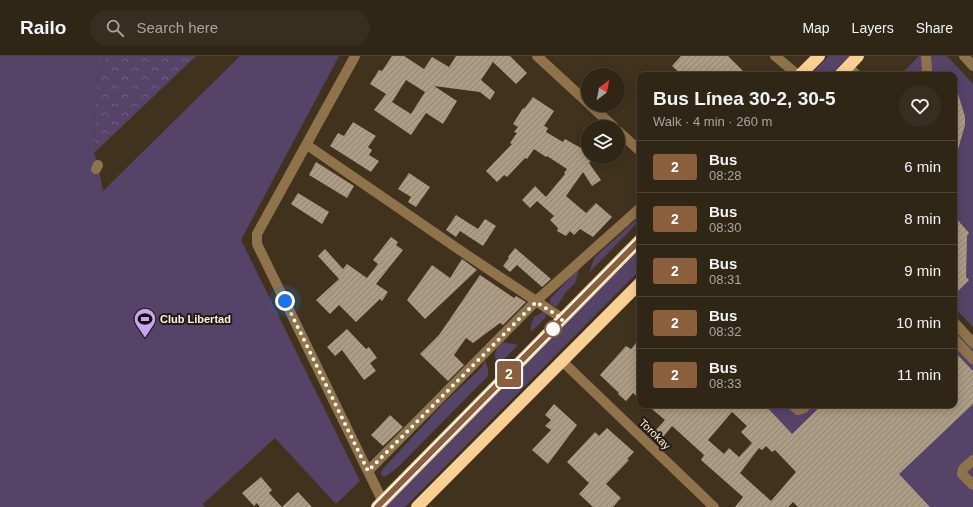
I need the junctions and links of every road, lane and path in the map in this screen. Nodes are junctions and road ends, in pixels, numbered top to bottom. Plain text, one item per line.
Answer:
1 (355, 56) edge
2 (537, 56) edge
3 (774, 56) edge
4 (819, 56) edge
5 (858, 56) edge
6 (926, 56) edge
7 (964, 56) edge
8 (973, 66) edge
9 (844, 71) edge
10 (795, 72) edge
11 (802, 72) edge
12 (926, 72) edge
13 (581, 97) edge
14 (598, 112) edge
15 (606, 120) edge
16 (625, 137) edge
17 (307, 145) junction
18 (637, 148) edge
19 (637, 211) edge
20 (637, 243) edge
21 (637, 286) edge
22 (536, 302) junction
23 (563, 319) junction
24 (957, 325) edge
25 (957, 342) edge
26 (973, 343) edge
27 (973, 359) edge
28 (562, 361) junction
29 (973, 460) edge
30 (368, 471) junction
31 (973, 485) edge
32 (380, 504) edge
33 (417, 507) edge
34 (714, 507) edge

1 - 17 street
2 - 13 street
3 - 10 street
4 - 11 highway
5 - 9 highway
6 - 12 street
7 - 8 street
14 - 15 street
16 - 18 street
17 - 22 street
17 - 30 street
19 - 22 street
20 - 23 highway
21 - 28 highway
22 - 23 street
22 - 30 street
23 - 32 highway
24 - 26 street
25 - 27 street
28 - 33 highway
28 - 34 street, Torokay
29 - 31 street
30 - 32 street

